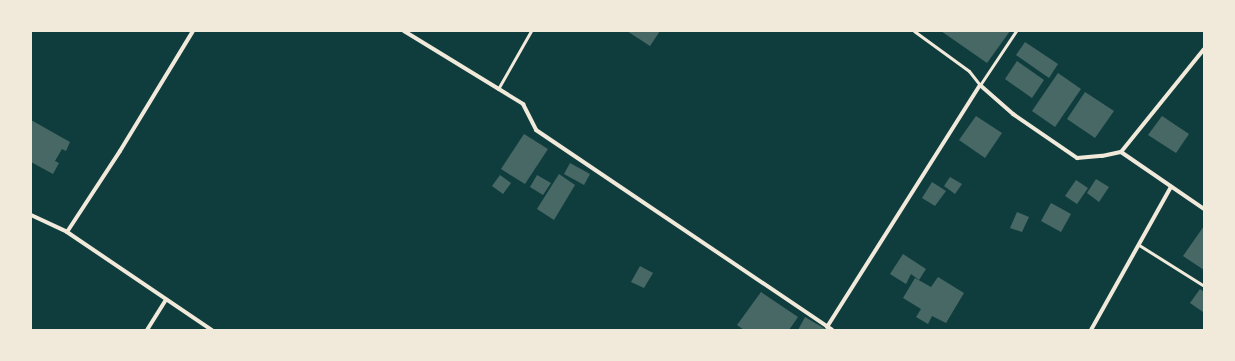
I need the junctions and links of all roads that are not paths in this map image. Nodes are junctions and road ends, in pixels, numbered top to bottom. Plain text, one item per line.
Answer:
1 (193, 31) edge
2 (404, 31) edge
3 (531, 31) edge
4 (914, 31) edge
5 (1016, 31) edge
6 (1204, 49) edge
7 (980, 85) junction
8 (498, 89) junction
9 (1121, 152) junction
10 (1171, 187) junction
11 (1204, 209) edge
12 (31, 215) edge
13 (68, 232) junction
14 (1139, 245) junction
15 (1204, 286) edge
16 (166, 299) junction
17 (827, 327) junction
18 (147, 330) edge
19 (212, 330) edge
20 (832, 330) edge
21 (1091, 330) edge

1 - 13 street
2 - 8 street
3 - 8 lane
4 - 7 lane
5 - 7 lane
6 - 9 street
7 - 9 street
7 - 17 street
8 - 17 street
9 - 10 street
10 - 11 street
10 - 14 street
12 - 13 street
13 - 16 street
14 - 15 lane
14 - 21 street
16 - 18 street
16 - 19 street
17 - 20 street

